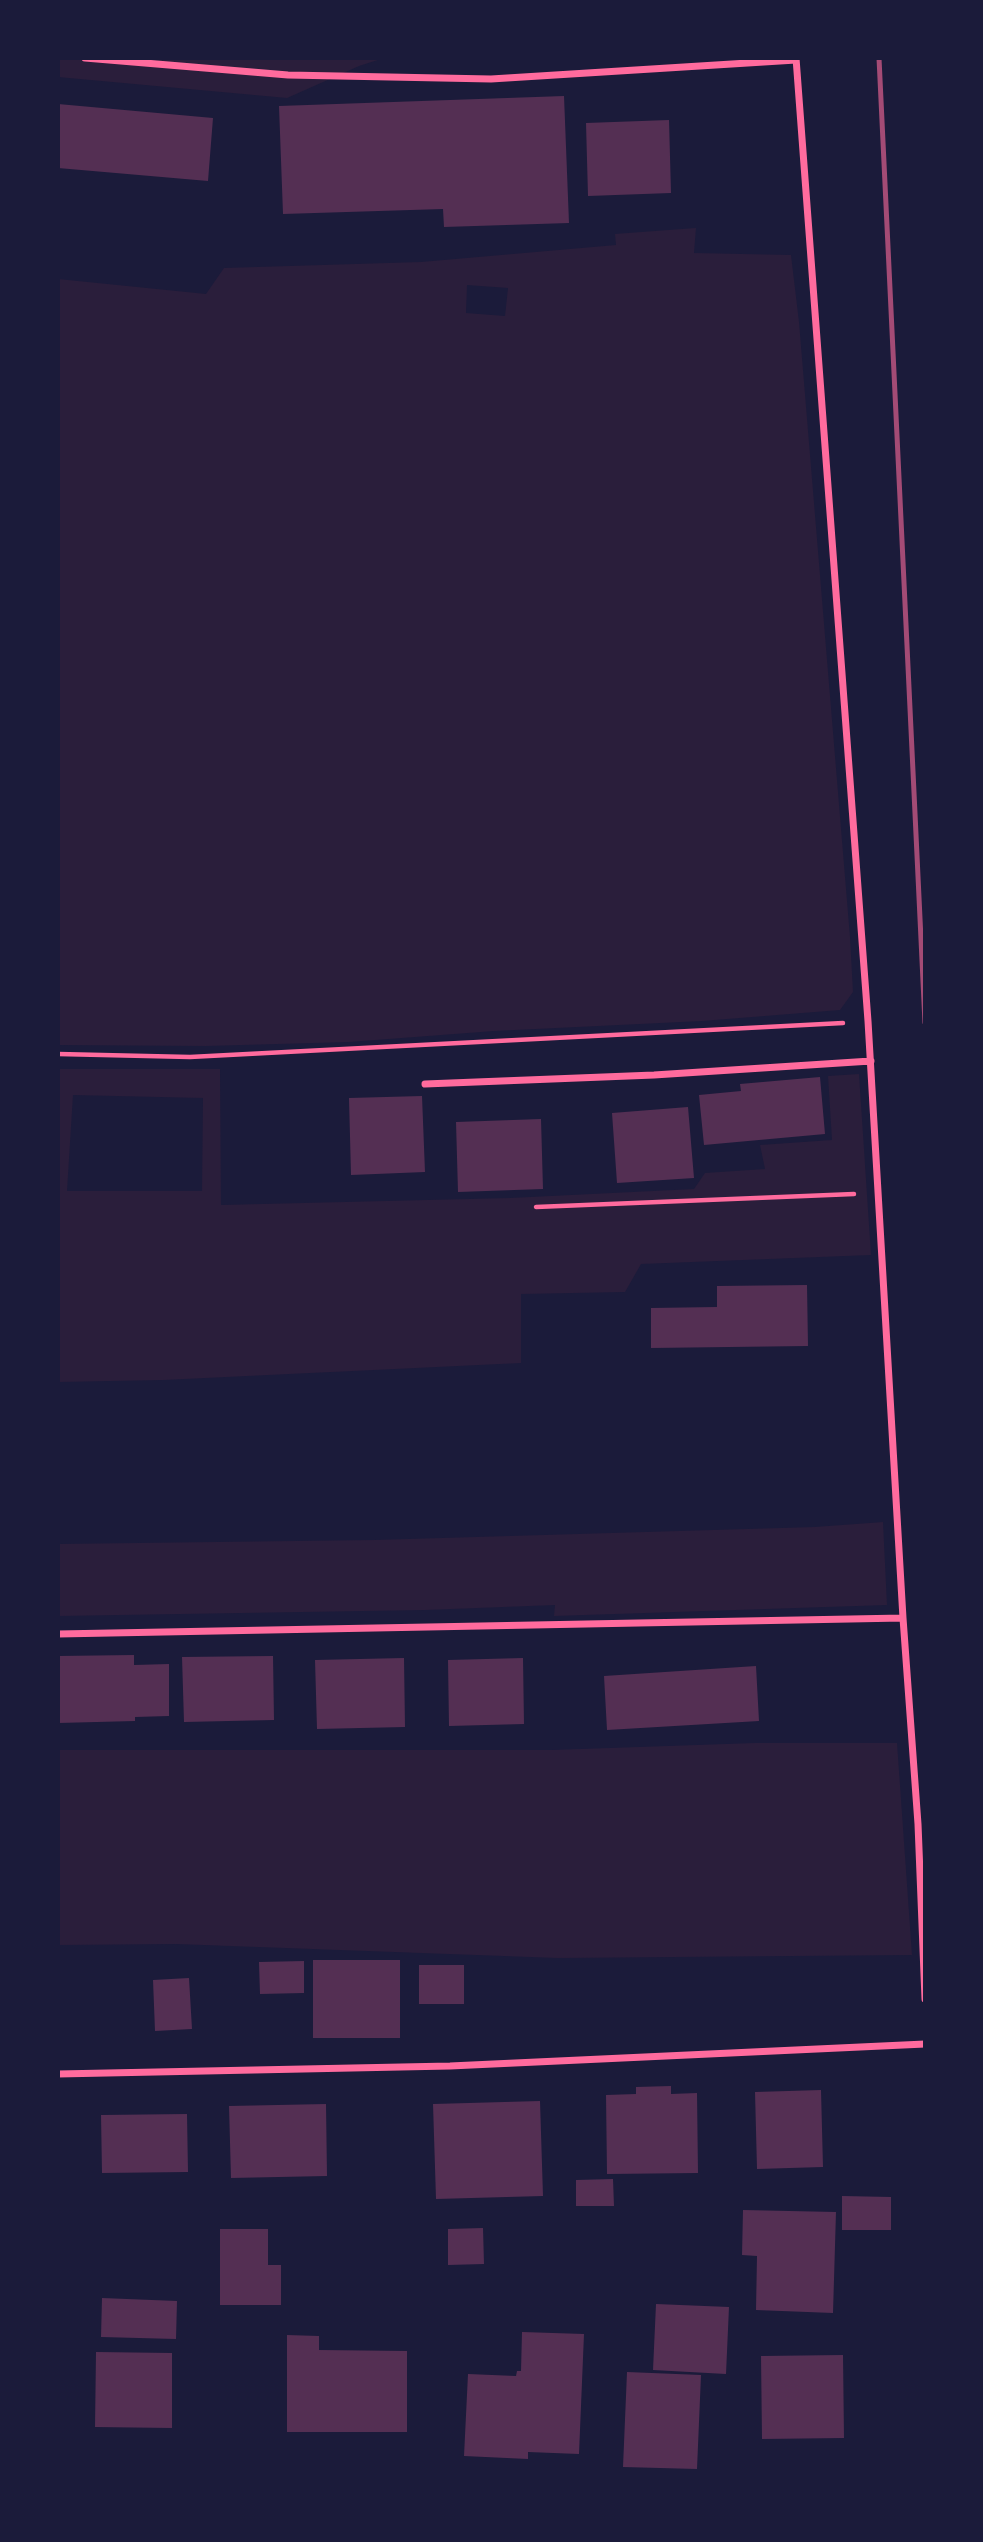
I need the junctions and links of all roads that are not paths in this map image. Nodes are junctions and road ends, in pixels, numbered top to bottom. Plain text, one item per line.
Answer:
1 (85, 58) edge
2 (796, 59) edge
3 (871, 1061) junction
4 (425, 1084) dead end
5 (903, 1618) junction
6 (58, 1634) edge
7 (925, 1999) edge
8 (925, 2043) edge
9 (58, 2074) edge

1 - 2 street
2 - 3 street
3 - 4 street
3 - 5 street
5 - 6 street
5 - 7 street
8 - 9 street

